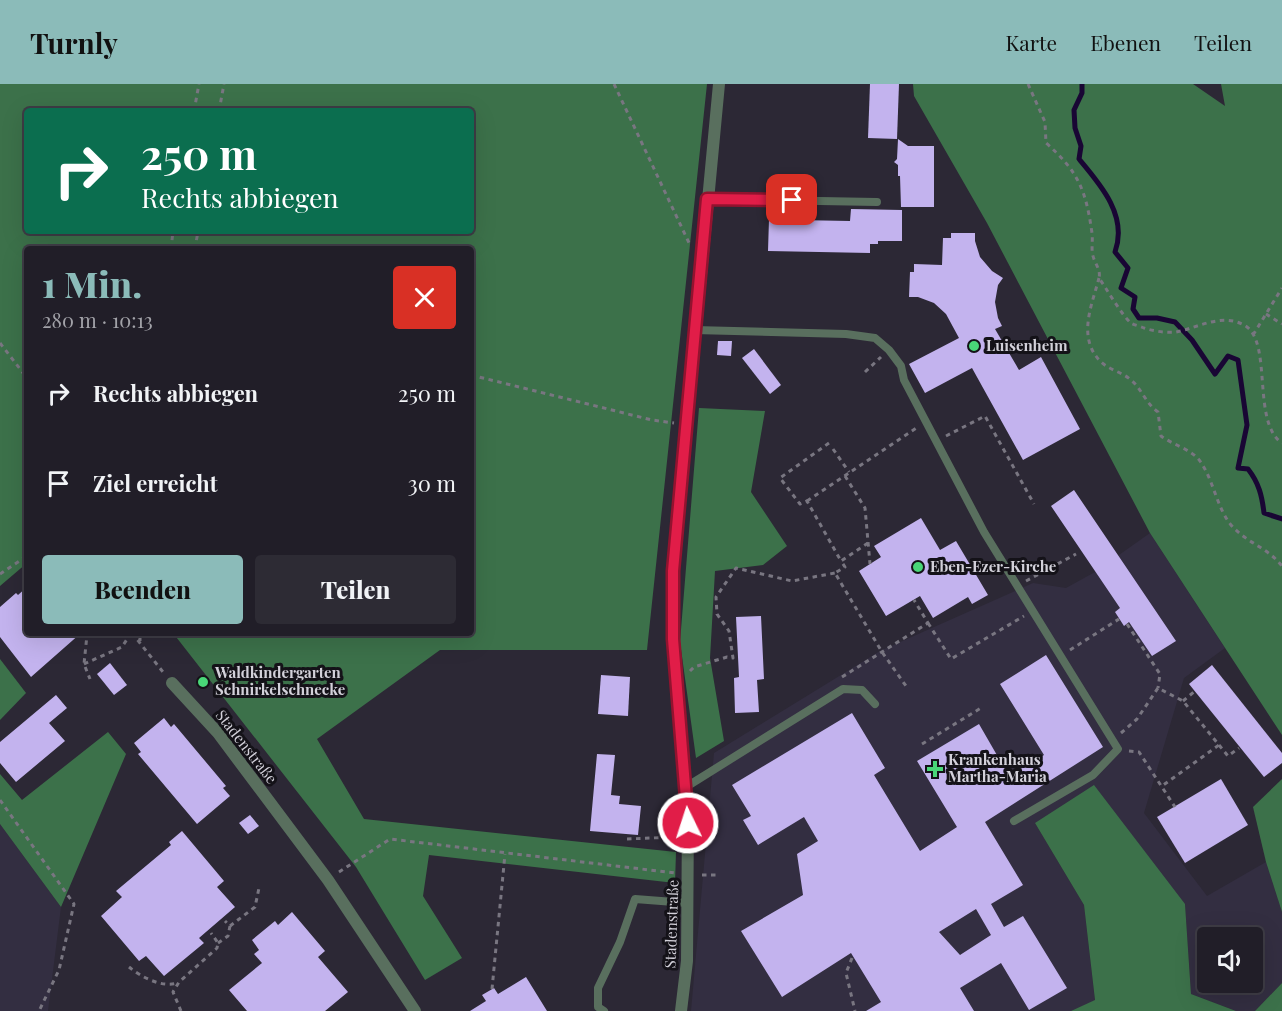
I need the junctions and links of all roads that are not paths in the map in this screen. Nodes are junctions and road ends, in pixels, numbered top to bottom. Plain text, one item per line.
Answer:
1 (719, 84) edge
2 (707, 199) junction
3 (877, 202) dead end
4 (694, 330) junction
5 (172, 683) road end
6 (876, 704) dead end
7 (686, 787) junction
8 (1014, 821) dead end
9 (687, 903) junction
10 (415, 1011) edge
11 (604, 1011) edge
12 (681, 1011) edge

1 - 2 street, Stadenstraße
2 - 3 lane
2 - 4 street, Stadenstraße
4 - 7 street, Stadenstraße
4 - 8 lane
5 - 10 street, Stadenstraße
6 - 7 lane
7 - 9 street, Stadenstraße
9 - 11 lane
9 - 12 street, Stadenstraße

